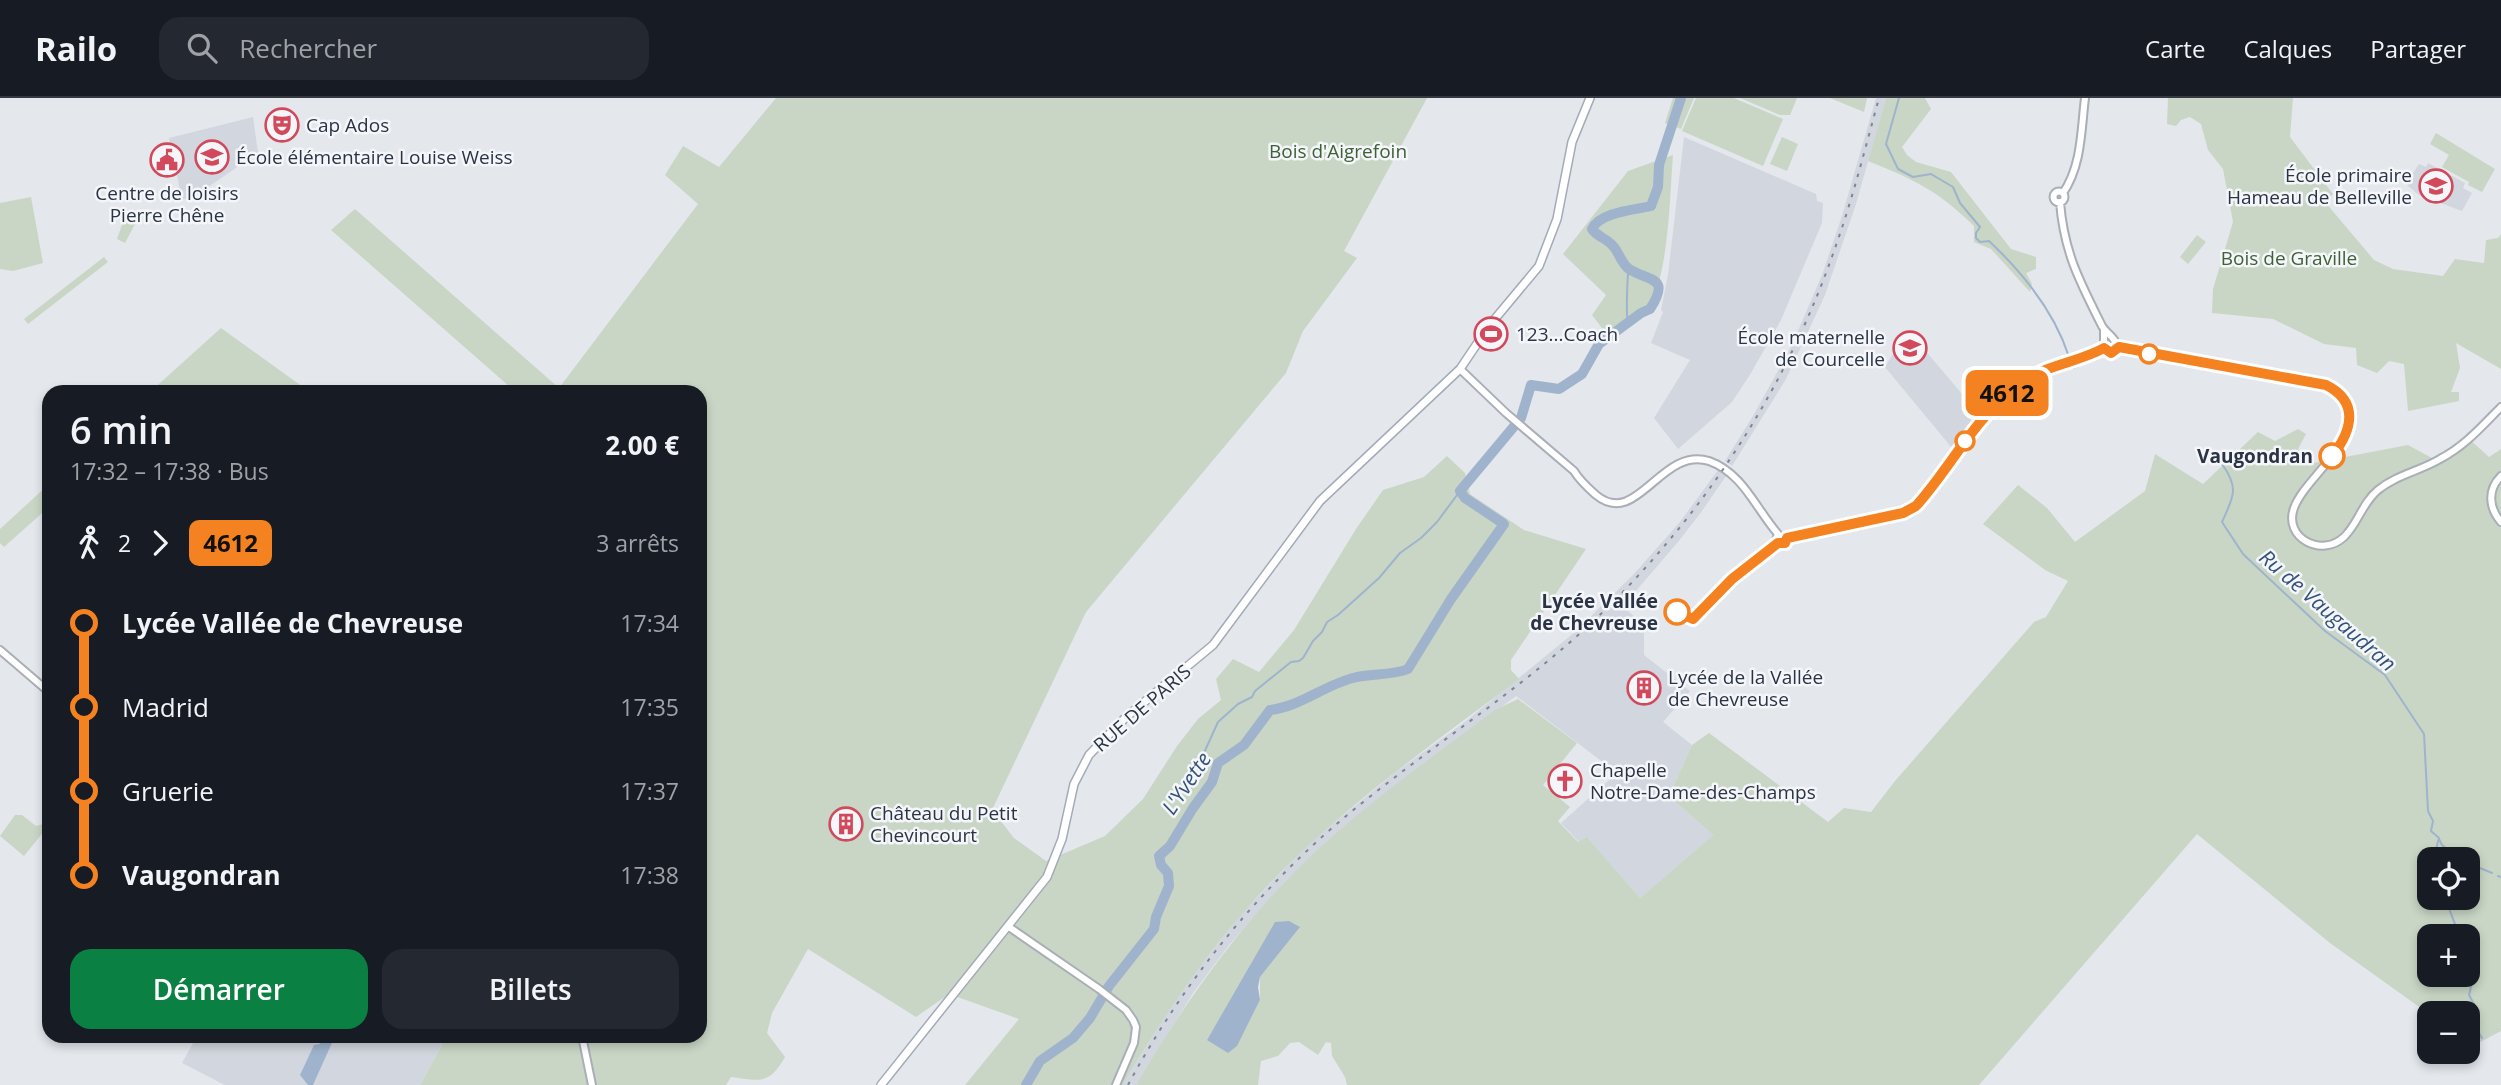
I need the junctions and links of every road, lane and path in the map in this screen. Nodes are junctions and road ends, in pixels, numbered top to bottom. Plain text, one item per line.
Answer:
1 (1590, 98) edge
2 (2085, 98) edge
3 (2104, 329) junction
4 (2116, 343) junction
5 (2104, 346) junction
6 (1460, 369) junction
7 (2501, 408) edge
8 (2501, 476) edge
9 (2501, 522) edge
10 (0, 650) edge
11 (42, 686) edge
12 (1009, 927) junction
13 (583, 1043) edge
14 (592, 1085) edge
15 (881, 1085) edge
16 (1116, 1085) edge

1 - 6 main road, RUE DE PARIS
2 - 3 street
3 - 4 street
3 - 5 street
4 - 5 street
4 - 5 street
4 - 7 street
5 - 6 street
6 - 12 main road, RUE DE PARIS
8 - 9 street
10 - 11 street
12 - 15 main road, RUE DE PARIS
12 - 16 street
13 - 14 street

